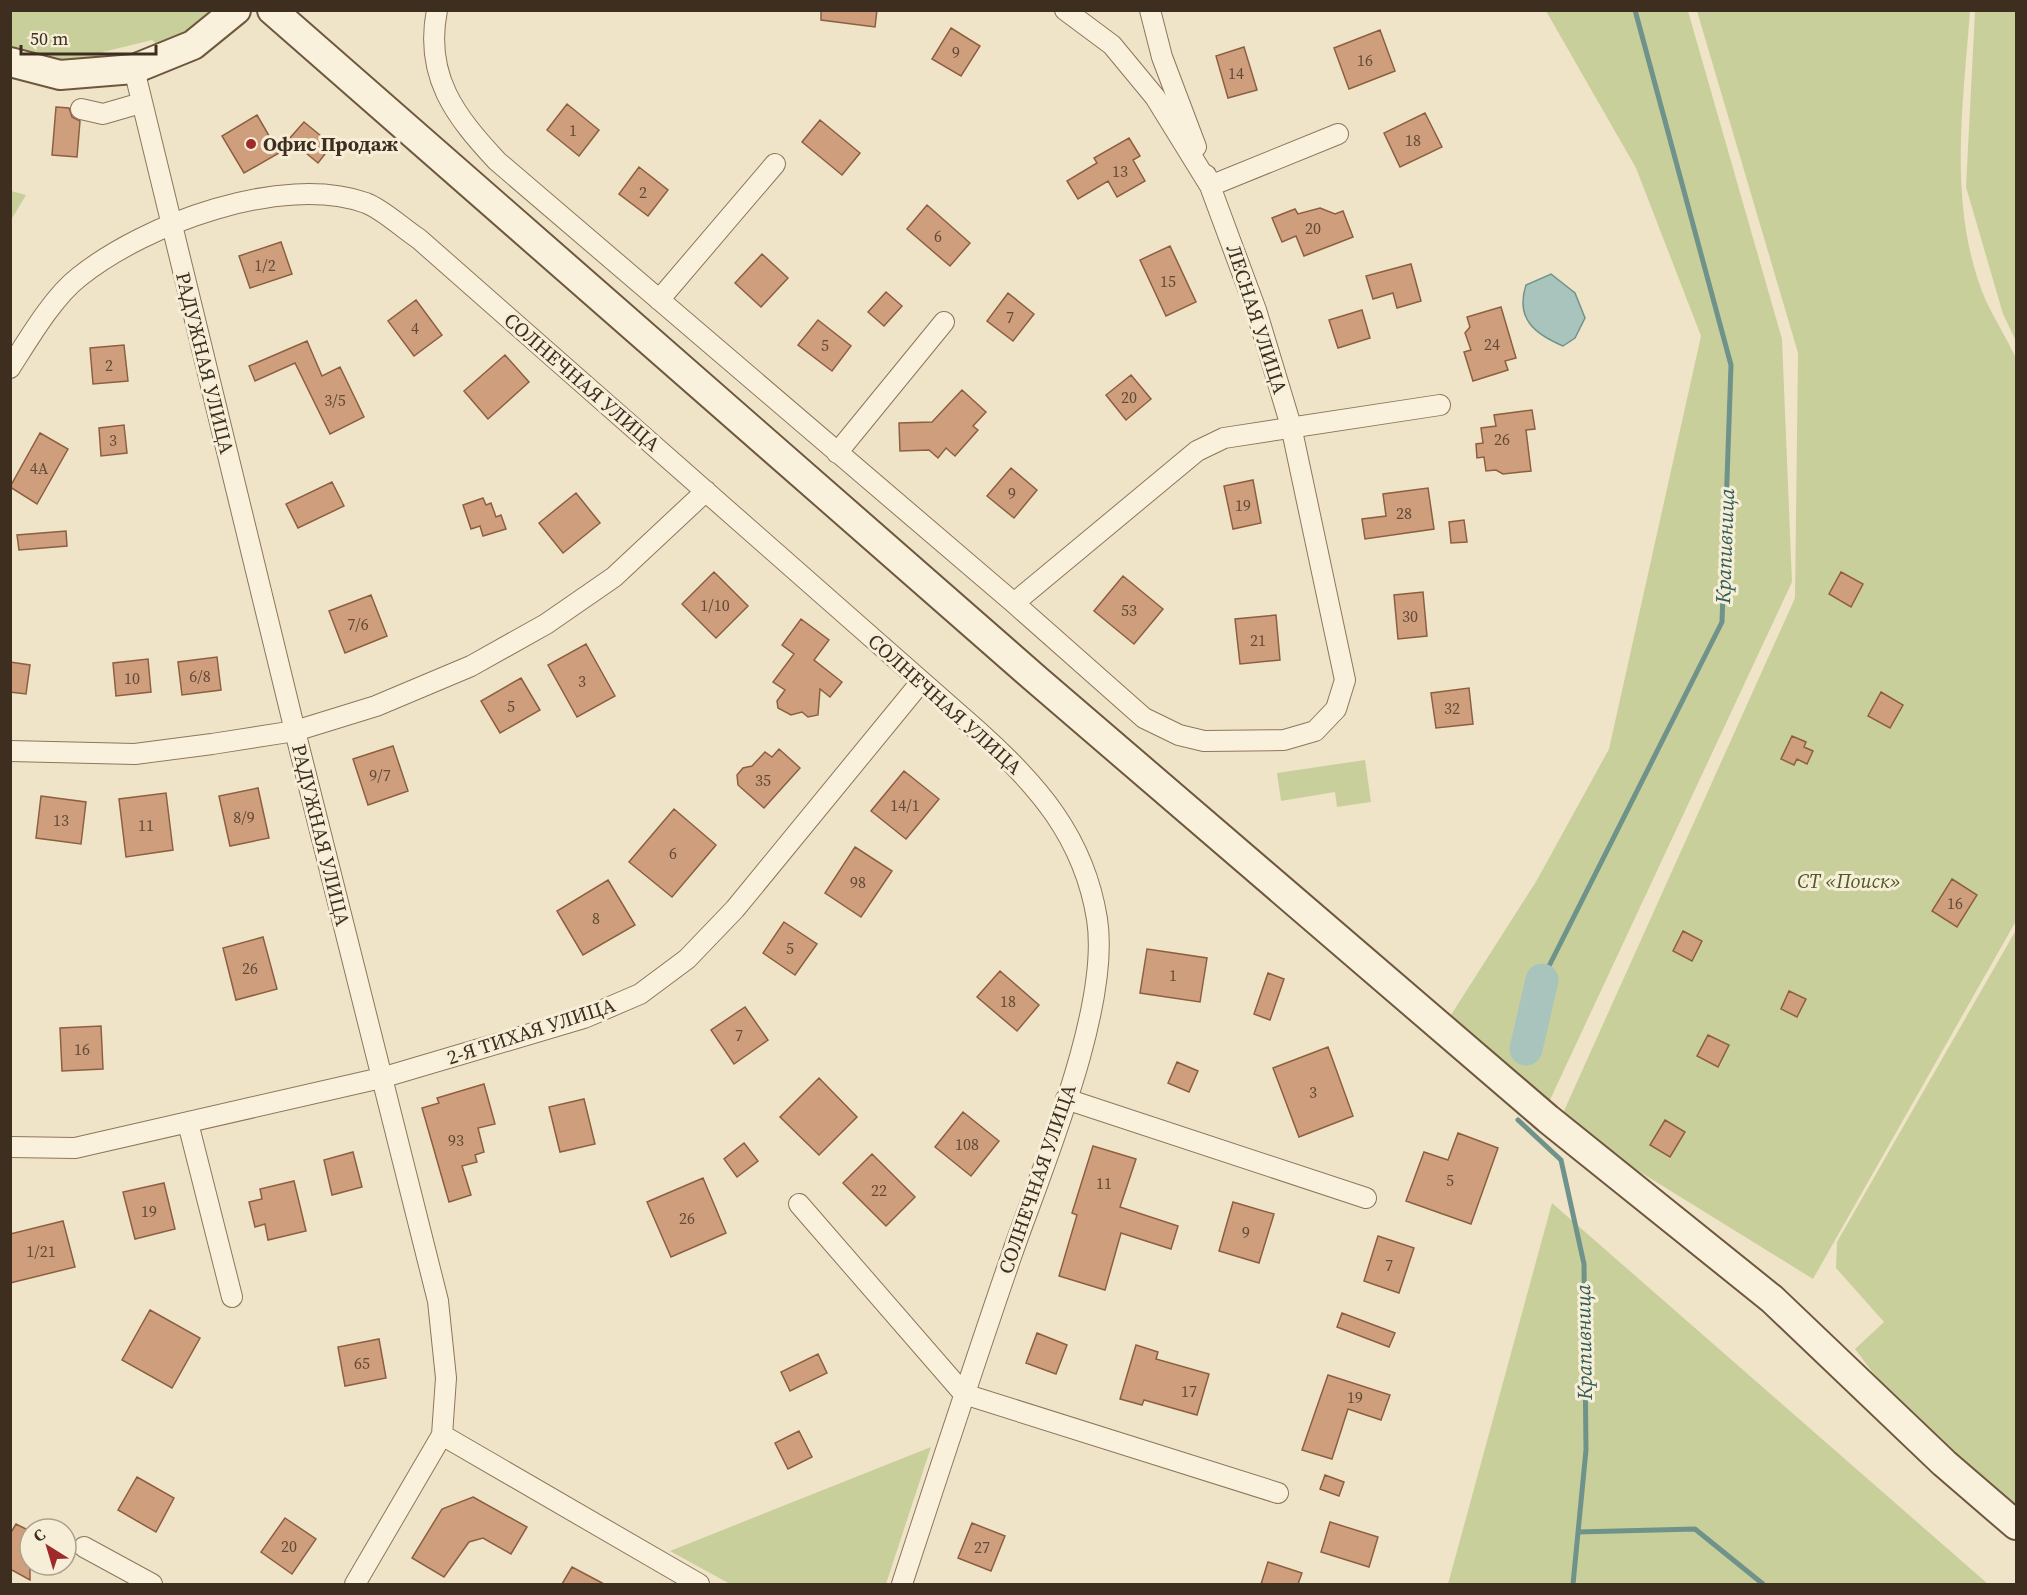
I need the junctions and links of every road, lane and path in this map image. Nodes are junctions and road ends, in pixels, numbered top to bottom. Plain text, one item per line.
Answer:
1 (236, 10) edge
2 (272, 10) edge
3 (437, 10) edge
4 (1065, 10) edge
5 (1150, 10) edge
6 (10, 62) edge
7 (134, 69) junction
8 (141, 103) junction
9 (81, 109) dead end
10 (1338, 134) dead end
11 (775, 164) dead end
12 (1210, 186) junction
13 (171, 224) junction
14 (658, 300) junction
15 (944, 322) dead end
16 (10, 368) edge
17 (1440, 405) dead end
18 (1291, 426) junction
19 (837, 453) junction
20 (706, 491) junction
21 (1014, 603) junction
22 (921, 682) junction
23 (295, 731) junction
24 (10, 751) edge
25 (381, 1077) junction
26 (1065, 1099) junction
27 (188, 1123) junction
28 (10, 1147) edge
29 (1366, 1198) dead end
30 (799, 1204) dead end
31 (232, 1297) dead end
32 (964, 1394) junction
33 (442, 1436) junction
34 (1278, 1493) dead end
35 (2016, 1525) edge
36 (84, 1548) dead end
37 (152, 1584) edge
38 (355, 1584) edge
39 (699, 1584) edge
40 (902, 1584) edge

1 - 7 street
2 - 35 street
3 - 14 street
4 - 12 street, ЛЕСНАЯ УЛИЦА
5 - 12 street
6 - 7 street
7 - 8 street, РАДУЖНАЯ УЛИЦА
8 - 9 street
8 - 13 street, РАДУЖНАЯ УЛИЦА
10 - 12 street
11 - 14 street
12 - 18 street, ЛЕСНАЯ УЛИЦА
13 - 16 street, СОЛНЕЧНАЯ УЛИЦА
13 - 20 street, СОЛНЕЧНАЯ УЛИЦА
13 - 23 street, РАДУЖНАЯ УЛИЦА
14 - 19 street
15 - 19 street
17 - 18 street
18 - 21 street
18 - 21 street, ЛЕСНАЯ УЛИЦА
19 - 21 street
20 - 22 street, СОЛНЕЧНАЯ УЛИЦА
20 - 23 street
22 - 25 street, 2-Я ТИХАЯ УЛИЦА
22 - 26 street, СОЛНЕЧНАЯ УЛИЦА
23 - 24 street
23 - 25 street, РАДУЖНАЯ УЛИЦА
25 - 27 street, 2-Я ТИХАЯ УЛИЦА
25 - 33 street, РАДУЖНАЯ УЛИЦА
26 - 29 street
26 - 32 street, СОЛНЕЧНАЯ УЛИЦА
27 - 28 street, 2-Я ТИХАЯ УЛИЦА
27 - 31 street
30 - 32 street
32 - 34 street
32 - 40 street, СОЛНЕЧНАЯ УЛИЦА
33 - 38 street, РАДУЖНАЯ УЛИЦА
33 - 39 street
36 - 37 street

